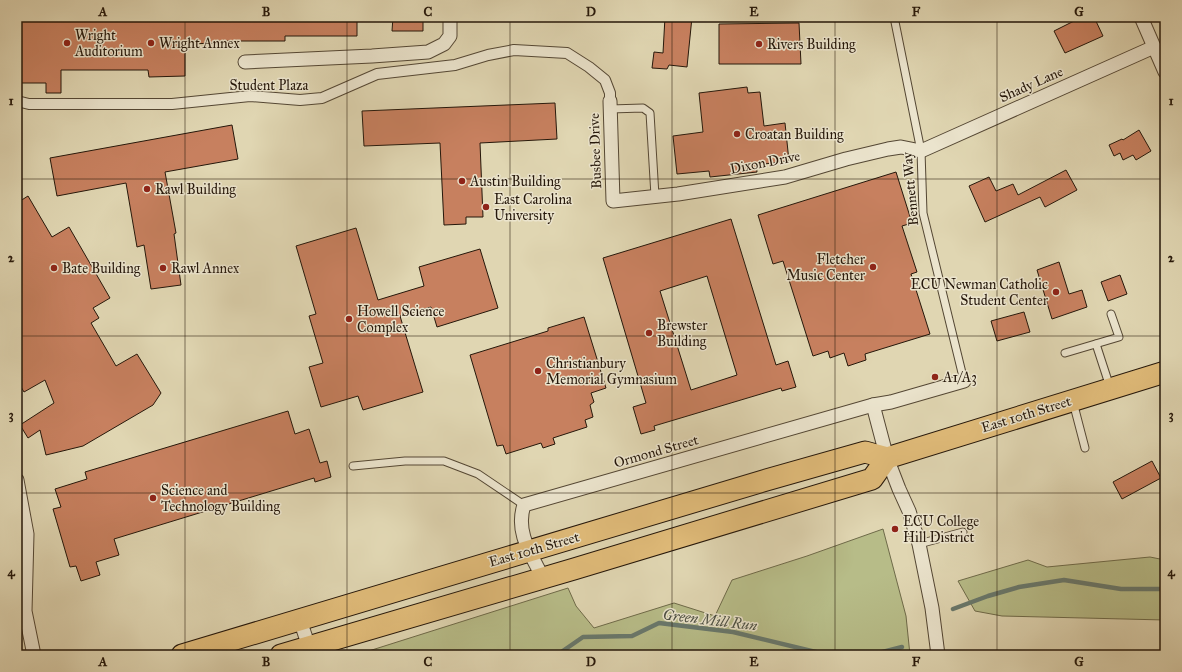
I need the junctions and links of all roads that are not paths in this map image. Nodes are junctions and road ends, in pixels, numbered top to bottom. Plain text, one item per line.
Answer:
1 (450, 17) edge
2 (894, 17) edge
3 (1141, 17) edge
4 (1154, 47) junction
5 (245, 62) dead end
6 (1165, 72) edge
7 (17, 101) edge
8 (610, 105) junction
9 (921, 151) junction
10 (655, 196) junction
11 (613, 201) joint
12 (1111, 314) dead end
13 (1096, 344) junction
14 (1065, 353) dead end
15 (1165, 372) edge
16 (964, 381) joint
17 (1110, 388) junction
18 (1073, 400) junction
19 (873, 405) junction
20 (1085, 448) dead end
21 (887, 458) junction
22 (353, 466) dead end
23 (17, 480) edge
24 (524, 505) junction
25 (963, 532) dead end
26 (919, 544) junction
27 (529, 550) junction
28 (543, 578) junction
29 (300, 620) junction
30 (310, 651) edge
31 (34, 655) edge
32 (182, 655) edge
33 (281, 655) edge
34 (938, 655) edge

1 - 5 street
2 - 9 lane, Bennett Way
3 - 4 street
4 - 6 street
4 - 9 street, Shady Lane
7 - 8 street, Student Plaza
8 - 10 lane
8 - 11 street, Busbee Drive
9 - 10 street, Dixon Drive
9 - 16 lane, Bennett Way
10 - 11 street, Dixon Drive
12 - 13 lane
13 - 14 lane
13 - 17 lane
15 - 17 main road, East 10th Street
16 - 19 street, Ormond Street
17 - 18 main road, East 10th Street
18 - 20 lane
18 - 21 main road, East 10th Street
19 - 21 street
19 - 24 street, Ormond Street
21 - 26 street
21 - 27 main road, East 10th Street
21 - 28 main road
22 - 24 lane
23 - 31 street
24 - 27 street
25 - 26 lane
26 - 34 street
27 - 28 street
27 - 29 main road, East 10th Street
28 - 30 main road
29 - 30 street
29 - 32 main road, East 10th Street
30 - 33 main road

